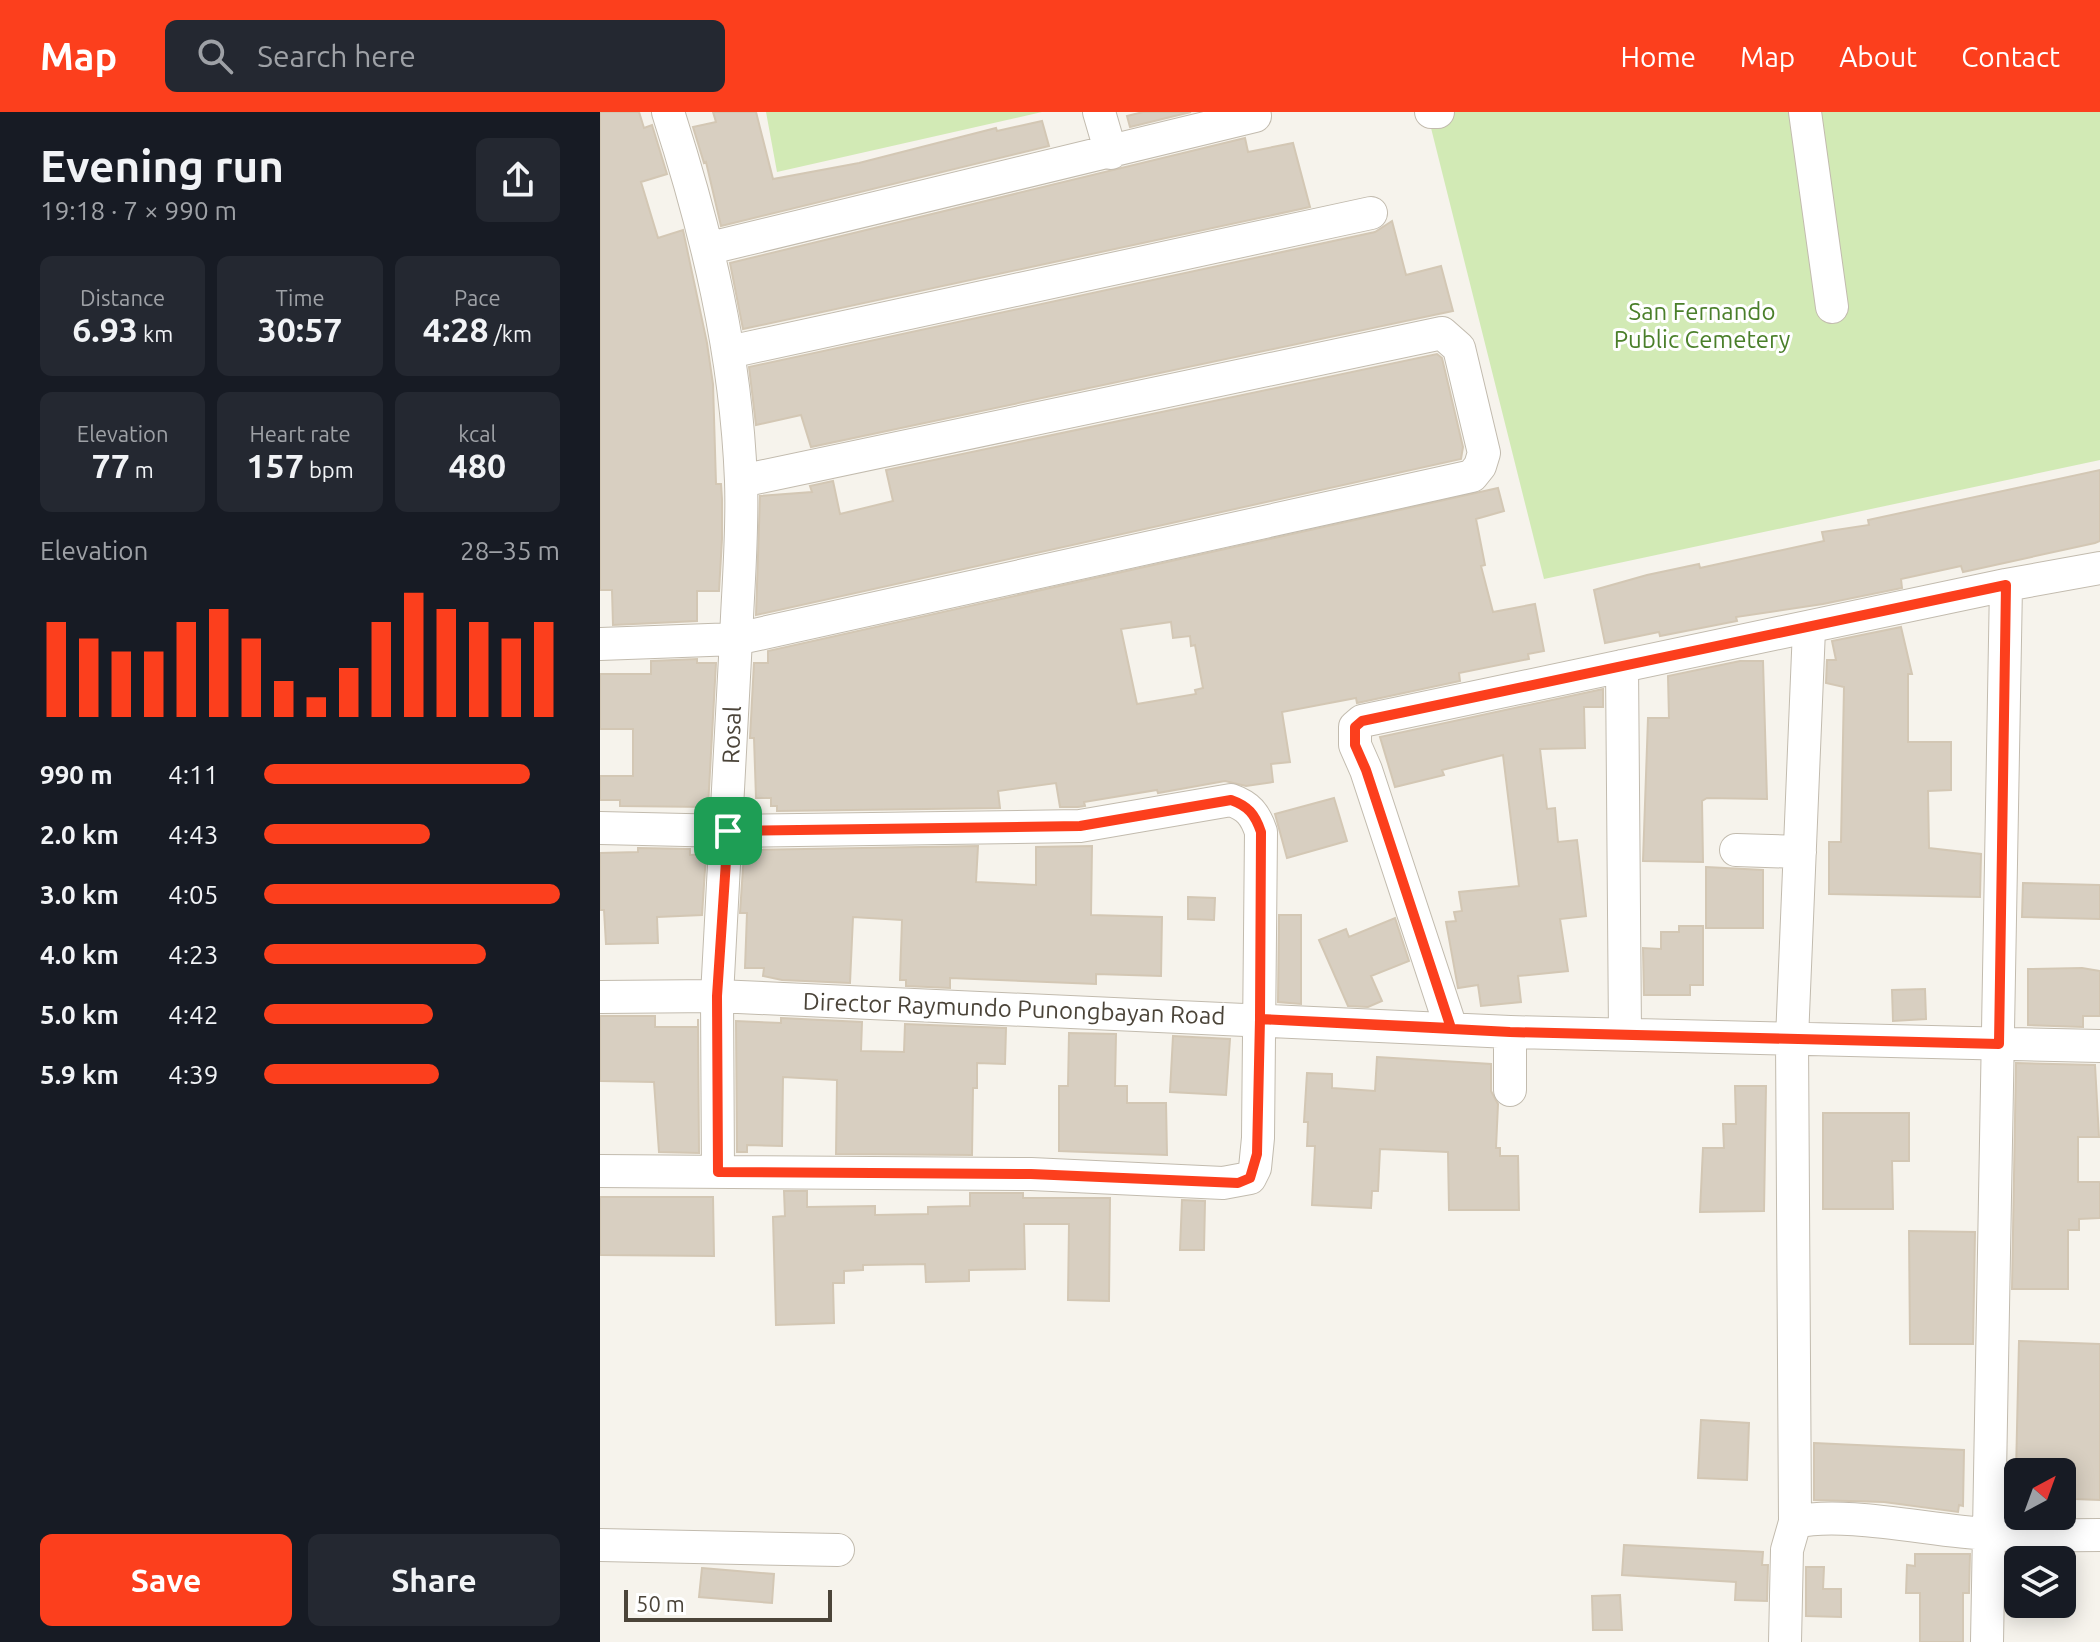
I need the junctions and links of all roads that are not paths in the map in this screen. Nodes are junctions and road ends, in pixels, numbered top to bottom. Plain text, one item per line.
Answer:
1 (668, 112) edge
2 (1099, 112) edge
3 (1431, 112) edge
4 (1438, 112) edge
5 (1805, 112) edge
6 (1255, 116) dead end
7 (1111, 153) junction
8 (1371, 213) dead end
9 (710, 248) junction
10 (1832, 307) dead end
11 (729, 352) junction
12 (741, 481) junction
13 (2100, 568) edge
14 (2006, 585) junction
15 (1809, 629) junction
16 (736, 639) junction
17 (600, 644) edge
18 (1622, 666) junction
19 (600, 828) edge
20 (728, 831) junction
21 (1736, 850) dead end
22 (1800, 852) junction
23 (717, 996) junction
24 (600, 997) edge
25 (1260, 1019) junction
26 (1451, 1028) junction
27 (1510, 1032) junction
28 (1625, 1034) junction
29 (1792, 1039) junction
30 (1999, 1044) junction
31 (2100, 1046) edge
32 (1510, 1090) dead end
33 (600, 1171) edge
34 (718, 1172) junction
35 (1795, 1522) junction
36 (1989, 1534) junction
37 (2100, 1535) edge
38 (600, 1545) edge
39 (838, 1550) dead end
40 (1785, 1642) edge
41 (1987, 1642) edge

1 - 9 street, Rosal
2 - 7 street
3 - 4 street
5 - 10 street
6 - 7 street
7 - 9 street
8 - 11 street
9 - 11 street, Rosal
11 - 12 street, Rosal
12 - 16 street, Rosal
12 - 16 street
13 - 14 street
14 - 15 street
14 - 30 street
15 - 18 street
15 - 22 street
16 - 17 street
16 - 20 street, Rosal
18 - 26 street
18 - 28 street
19 - 20 street
20 - 23 street, Rosal
20 - 25 street
21 - 22 street
22 - 29 street
23 - 24 street, Director Raymundo Punongbayan Road
23 - 25 street, Director Raymundo Punongbayan Road
23 - 34 street, Rosal
25 - 26 street, Director Raymundo Punongbayan Road
25 - 34 street
26 - 27 street, Director Raymundo Punongbayan Road
27 - 28 street, Director Raymundo Punongbayan Road
27 - 32 street
28 - 29 street, Director Raymundo Punongbayan Road
29 - 30 street, Director Raymundo Punongbayan Road
29 - 35 street
30 - 31 street, Director Raymundo Punongbayan Road
30 - 36 street
33 - 34 street
35 - 36 street
35 - 40 street
36 - 37 street
36 - 41 street
38 - 39 street

